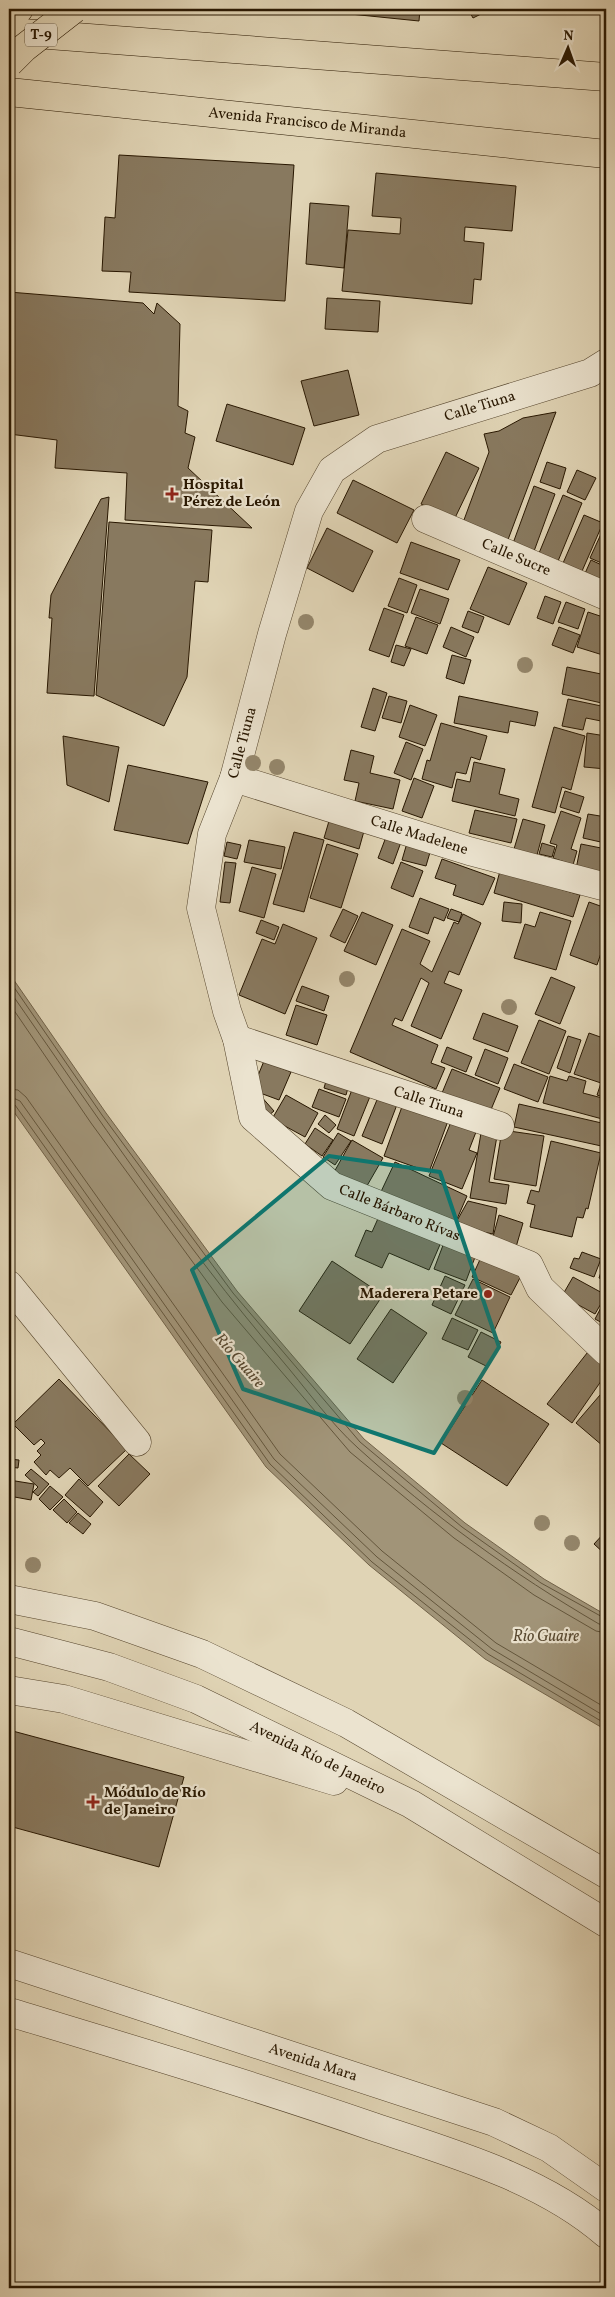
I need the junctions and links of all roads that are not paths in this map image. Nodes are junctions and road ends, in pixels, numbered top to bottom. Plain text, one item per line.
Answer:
1 (19, 9) edge
2 (74, 9) edge
3 (9, 18) edge
4 (9, 32) edge
5 (9, 63) edge
6 (606, 78) edge
7 (9, 92) edge
8 (606, 154) edge
9 (606, 362) edge
10 (426, 519) dead end
11 (606, 596) edge
12 (234, 778) junction
13 (606, 887) edge
14 (237, 1039) junction
15 (500, 1126) dead end
16 (9, 1285) edge
17 (606, 1351) edge
18 (137, 1442) dead end
19 (9, 1599) edge
20 (9, 1641) edge
21 (9, 1690) edge
22 (411, 1804) junction
23 (606, 1874) edge
24 (606, 1923) edge
25 (9, 1964) edge
26 (9, 2012) edge
27 (606, 2188) edge
28 (606, 2234) edge

1 - 3 main road, T-9
2 - 5 main road, T-9, bridge
4 - 6 main road
7 - 8 main road, Avenida Francisco de Miranda
9 - 12 street, Calle Tiuna
10 - 11 street, Calle Sucre
12 - 13 street, Calle Madelene
12 - 14 street, Calle Tiuna
14 - 15 street, Calle Tiuna
14 - 17 street, Calle Bárbaro Rívas
16 - 18 street
19 - 23 street
20 - 22 street, Avenida Río de Janeiro
21 - 22 street
22 - 24 street, Avenida Río de Janeiro
25 - 27 street, Avenida Mara
26 - 28 street

